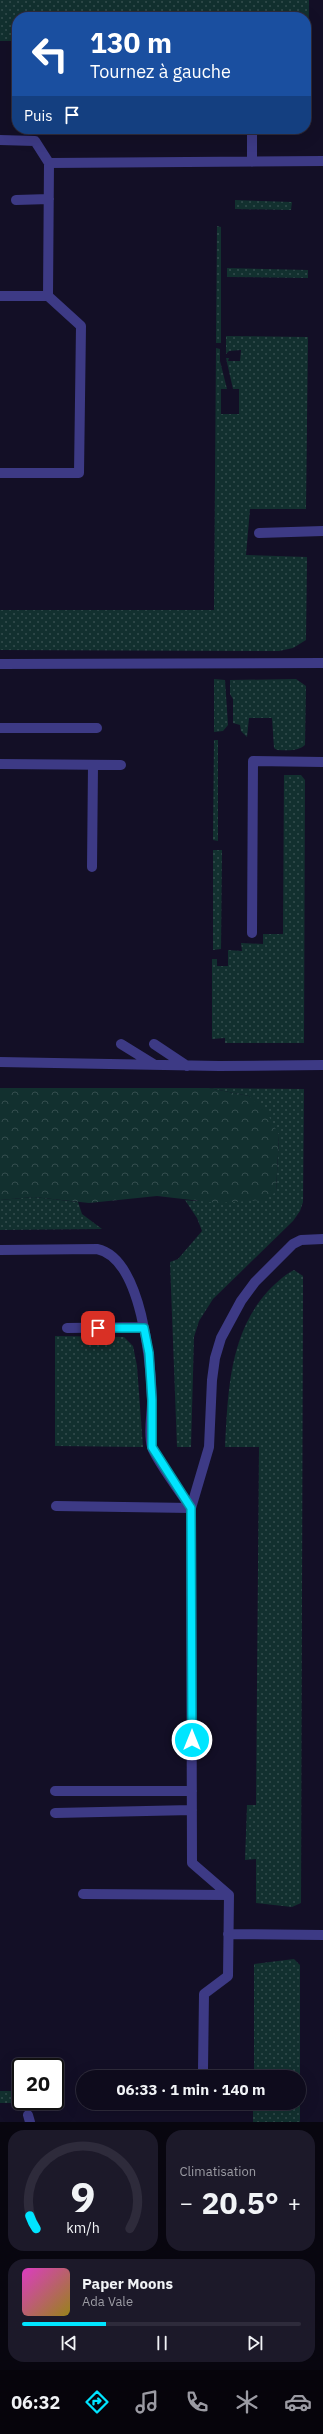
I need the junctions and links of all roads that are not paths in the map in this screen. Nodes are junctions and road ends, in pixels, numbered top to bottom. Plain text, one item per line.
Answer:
1 (252, 134) edge
2 (0, 140) edge
3 (323, 161) edge
4 (252, 162) junction
5 (49, 163) junction
6 (49, 199) junction
7 (16, 200) dead end
8 (0, 296) edge
9 (48, 296) junction
10 (0, 473) edge
11 (323, 531) edge
12 (259, 532) dead end
13 (0, 664) edge
14 (323, 664) edge
15 (0, 728) edge
16 (97, 728) dead end
17 (323, 762) edge
18 (0, 764) edge
19 (93, 765) junction
20 (121, 765) dead end
21 (92, 867) dead end
22 (252, 933) dead end
23 (121, 1044) dead end
24 (154, 1044) dead end
25 (0, 1062) edge
26 (323, 1065) edge
27 (156, 1066) junction
28 (188, 1066) junction
29 (323, 1238) edge
30 (0, 1250) edge
31 (67, 1328) dead end
32 (144, 1328) junction
33 (56, 1506) dead end
34 (191, 1508) junction
35 (55, 1791) dead end
36 (192, 1791) junction
37 (192, 1810) junction
38 (55, 1814) dead end
39 (83, 1894) dead end
40 (229, 1895) junction
41 (228, 1934) junction
42 (323, 1935) edge
43 (203, 2070) dead end

1 - 4 lane
2 - 5 lane
3 - 4 lane
4 - 5 lane
5 - 6 lane
6 - 7 lane
6 - 9 lane
8 - 9 lane
9 - 10 lane
11 - 12 lane
13 - 14 lane
15 - 16 lane
17 - 22 lane
18 - 19 lane
19 - 20 lane
19 - 21 lane
23 - 27 lane
24 - 28 lane
25 - 27 lane
26 - 28 lane
27 - 28 lane
29 - 34 lane
30 - 32 lane
31 - 32 lane
32 - 34 lane
33 - 34 lane
34 - 36 lane
35 - 36 lane
36 - 37 lane
37 - 38 lane
37 - 40 lane
39 - 40 lane
40 - 41 lane
41 - 42 lane
41 - 43 lane

